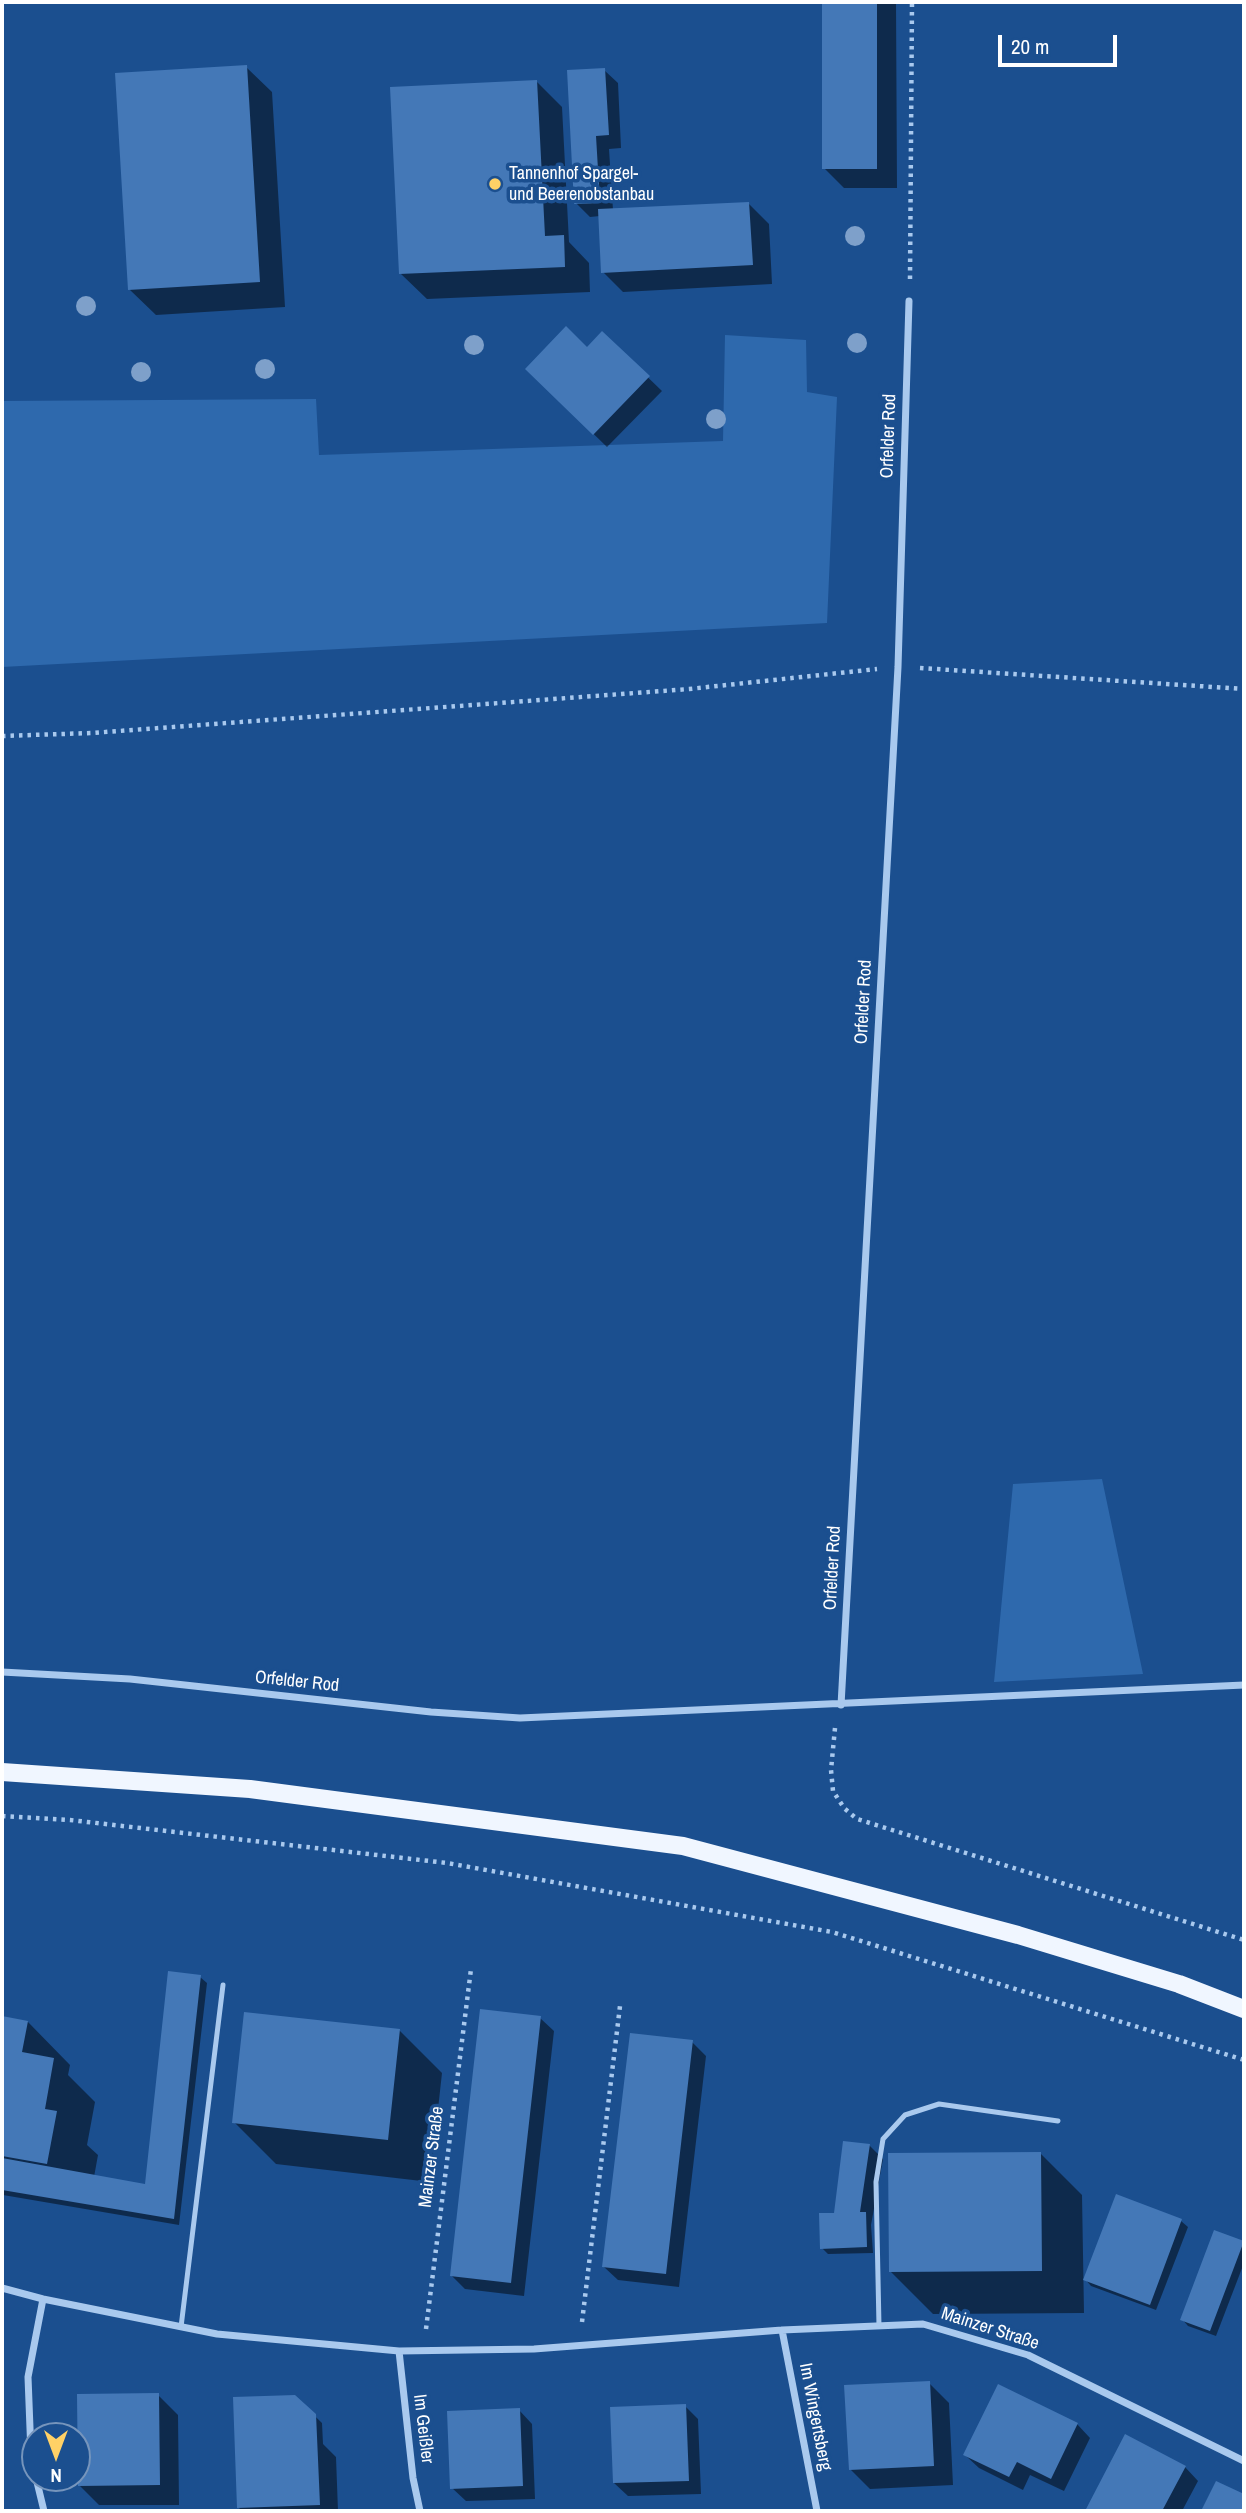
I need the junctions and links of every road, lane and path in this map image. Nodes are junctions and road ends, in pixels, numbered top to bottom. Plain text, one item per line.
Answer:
1 (912, 2) edge
2 (909, 301) joint
3 (898, 667) junction
4 (1244, 689) edge
5 (2, 736) edge
6 (2, 1672) edge
7 (1244, 1685) edge
8 (841, 1705) junction
9 (834, 1735) dead end
10 (2, 1772) edge
11 (2, 1816) edge
12 (1244, 1940) edge
13 (471, 1969) dead end
14 (223, 1985) dead end
15 (620, 2006) dead end
16 (1244, 2009) edge
17 (1244, 2060) edge
18 (1058, 2121) dead end
19 (2, 2288) edge
20 (43, 2299) junction
21 (879, 2326) junction
22 (181, 2327) junction
23 (782, 2330) junction
24 (579, 2345) junction
25 (424, 2350) junction
26 (399, 2351) junction
27 (30, 2422) edge
28 (1244, 2461) edge
29 (39, 2492) edge
30 (44, 2511) edge
31 (421, 2511) edge
32 (817, 2511) edge

1 - 2 path
2 - 3 street, Orfelder Rod
3 - 4 path
3 - 5 path
3 - 8 street, Orfelder Rod
6 - 8 street, Orfelder Rod
7 - 8 street, Orfelder Rod
9 - 12 path
10 - 16 main road
11 - 17 path
13 - 25 path, Mainzer Straße
14 - 22 lane
15 - 24 path
18 - 21 lane
19 - 20 street, Mainzer Straße
20 - 22 street, Mainzer Straße
20 - 27 street
21 - 23 street, Mainzer Straße
21 - 28 street, Mainzer Straße
22 - 26 street, Mainzer Straße
23 - 24 street, Mainzer Straße
23 - 32 street, Im Wingertsberg
24 - 25 street, Mainzer Straße
25 - 26 street, Mainzer Straße
26 - 31 street, Im Geißler
29 - 30 street

